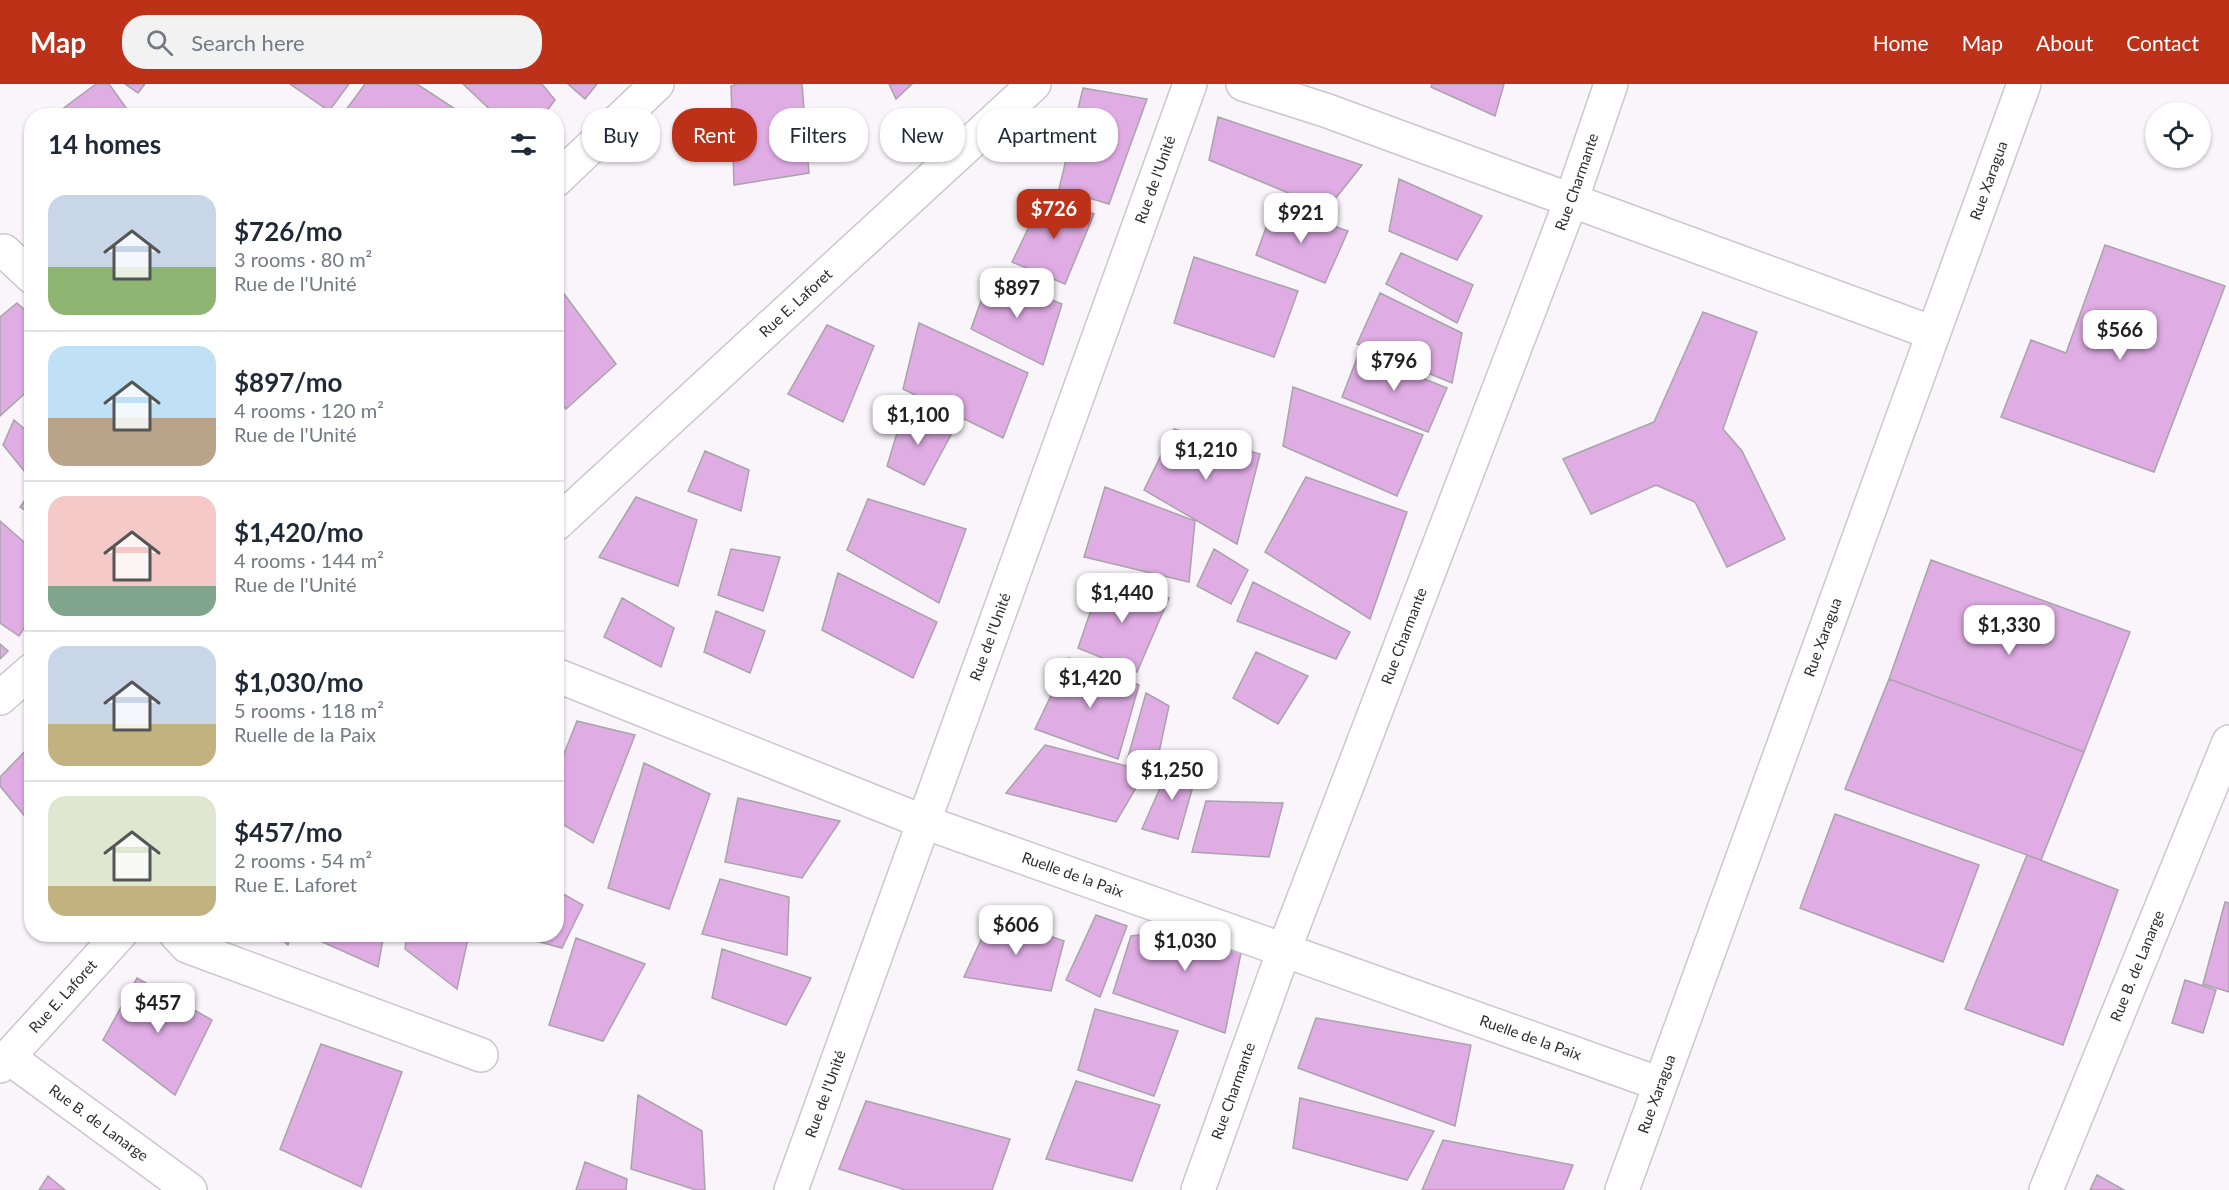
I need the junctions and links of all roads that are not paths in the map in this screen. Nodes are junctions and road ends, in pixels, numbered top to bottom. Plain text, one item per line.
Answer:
1 (657, 84) edge
2 (1034, 84) edge
3 (1190, 84) edge
4 (1243, 84) edge
5 (1611, 84) edge
6 (2024, 84) edge
7 (564, 172) edge
8 (1571, 201) junction
9 (4, 251) dead end
10 (24, 270) edge
11 (1933, 333) junction
12 (564, 517) edge
13 (24, 677) edge
14 (564, 678) edge
15 (0, 698) edge
16 (2229, 742) edge
17 (924, 822) junction
18 (113, 942) edge
19 (183, 942) edge
20 (1284, 950) junction
21 (481, 1055) dead end
22 (4, 1062) edge
23 (1660, 1084) junction
24 (190, 1190) edge
25 (791, 1190) edge
26 (1198, 1190) edge
27 (1622, 1190) edge
28 (2046, 1190) edge

1 - 7 street
2 - 12 street, Rue E. Laforet
3 - 17 street, Rue de l'Unité
4 - 8 street
5 - 8 street, Rue Charmante
6 - 11 street, Rue Xaragua
8 - 11 street
8 - 20 street, Rue Charmante
9 - 10 street
11 - 23 street, Rue Xaragua
13 - 15 street
14 - 17 street, Ruelle de la Paix
16 - 28 street, Rue B. de Lanarge
17 - 20 street, Ruelle de la Paix
17 - 25 street, Rue de l'Unité
18 - 22 street, Rue E. Laforet
19 - 21 street
20 - 23 street, Ruelle de la Paix
20 - 26 street, Rue Charmante
22 - 24 street, Rue B. de Lanarge
23 - 27 street, Rue Xaragua

